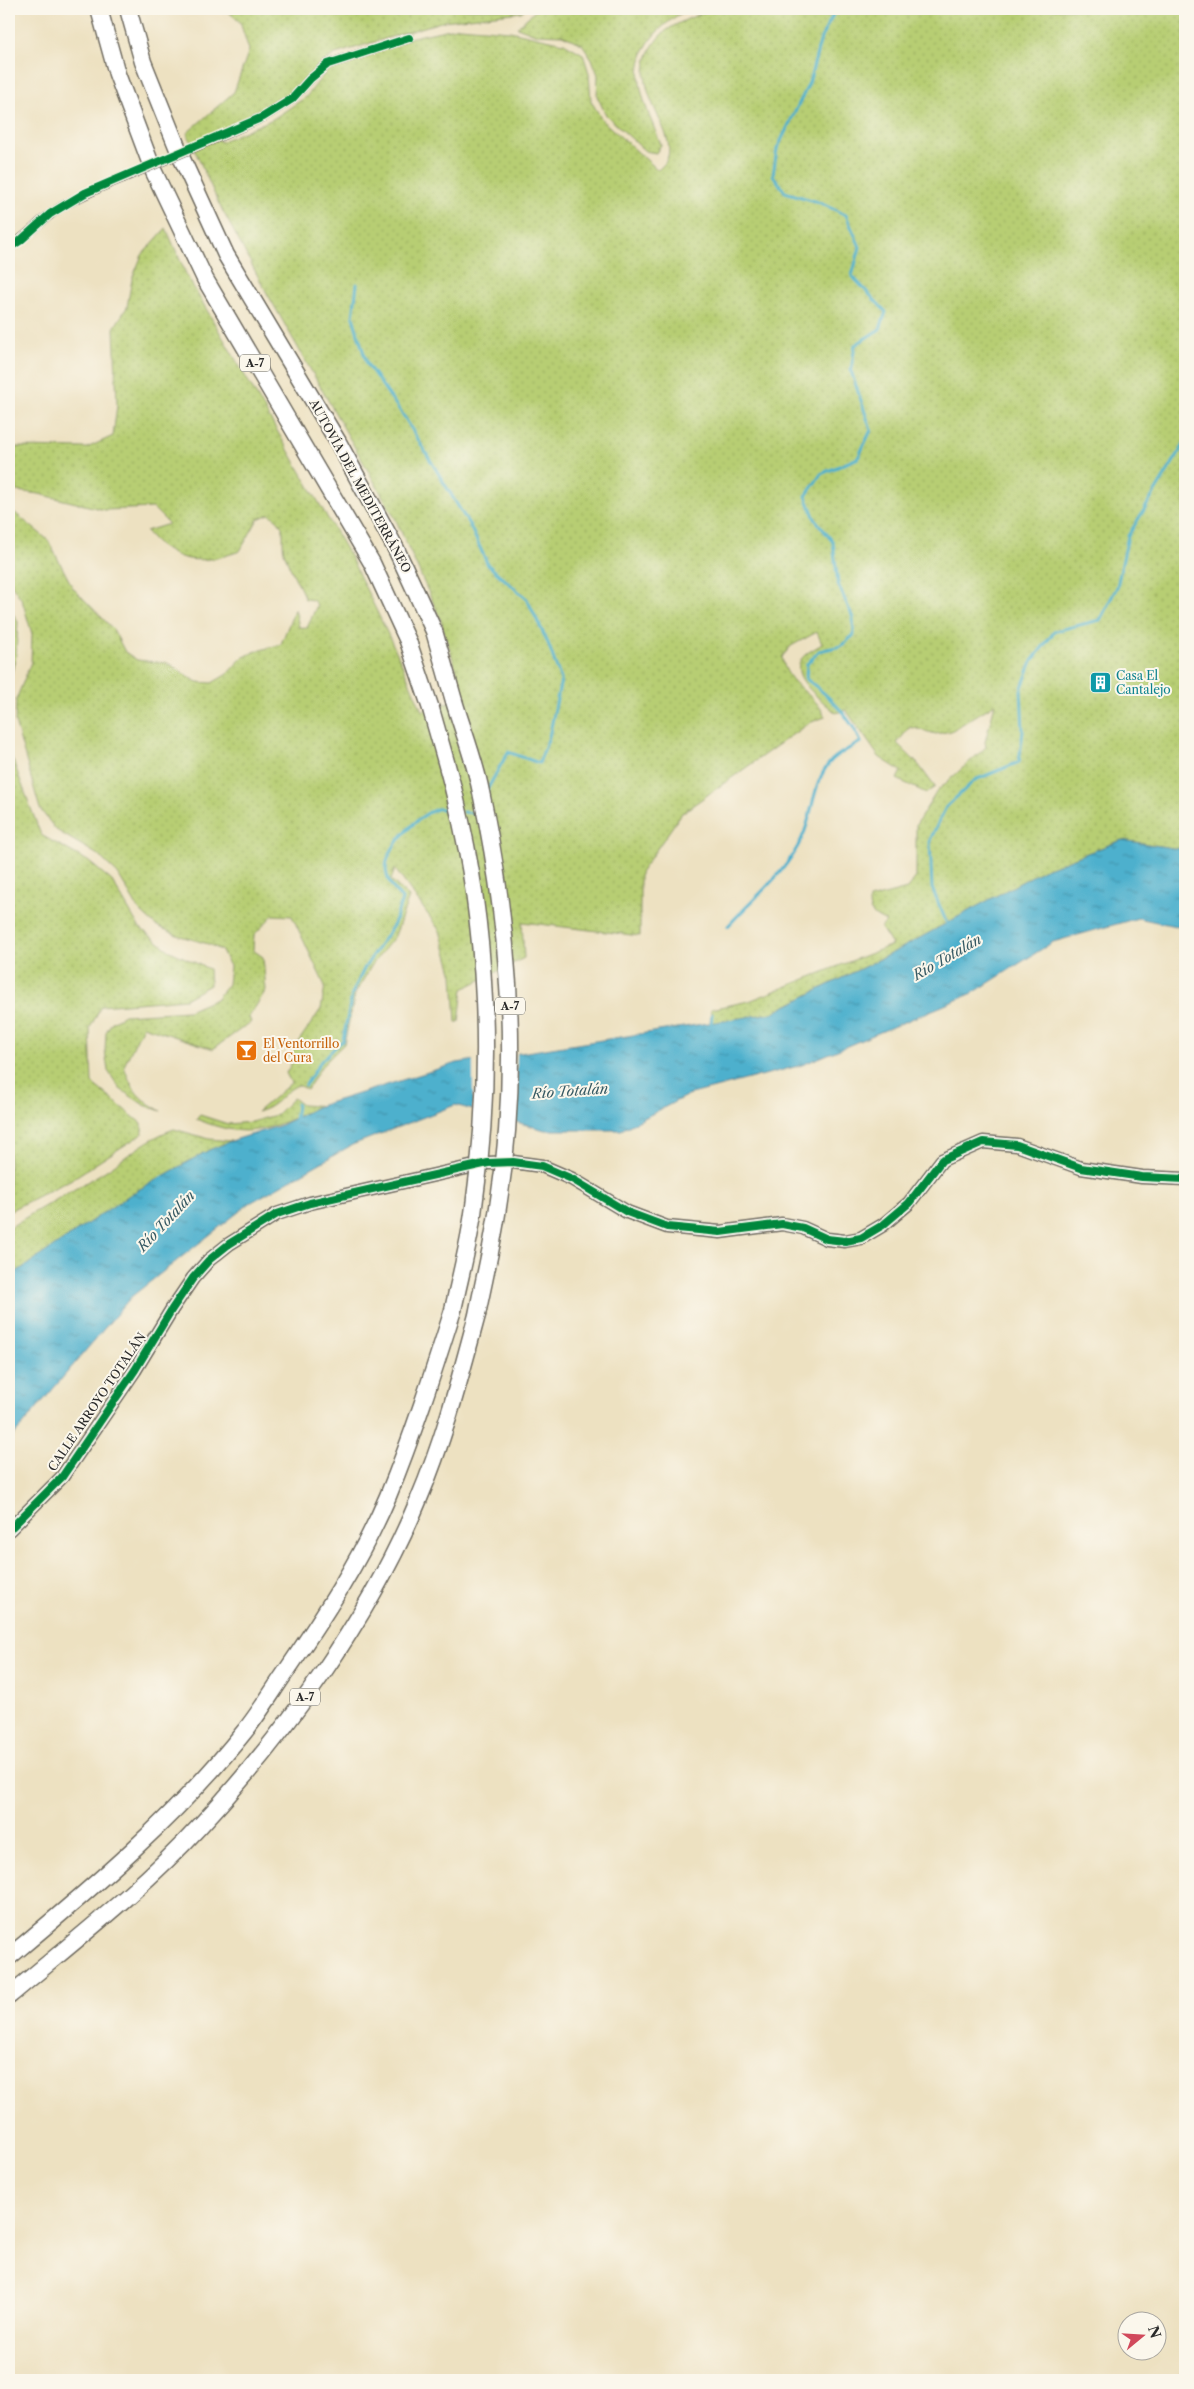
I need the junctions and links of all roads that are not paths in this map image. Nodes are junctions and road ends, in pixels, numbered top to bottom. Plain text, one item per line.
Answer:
1 (99, 9) edge
2 (128, 9) edge
3 (409, 38) dead end
4 (9, 248) edge
5 (1185, 1179) edge
6 (9, 1530) edge
7 (9, 1957) edge
8 (9, 1996) edge

1 - 7 highway, A-7, bridge
2 - 8 highway, AUTOVÍA DEL MEDITERRÁNEO / A-7, bridge
3 - 4 street, bridge
5 - 6 street, CALLE ARROYO TOTALÁN

